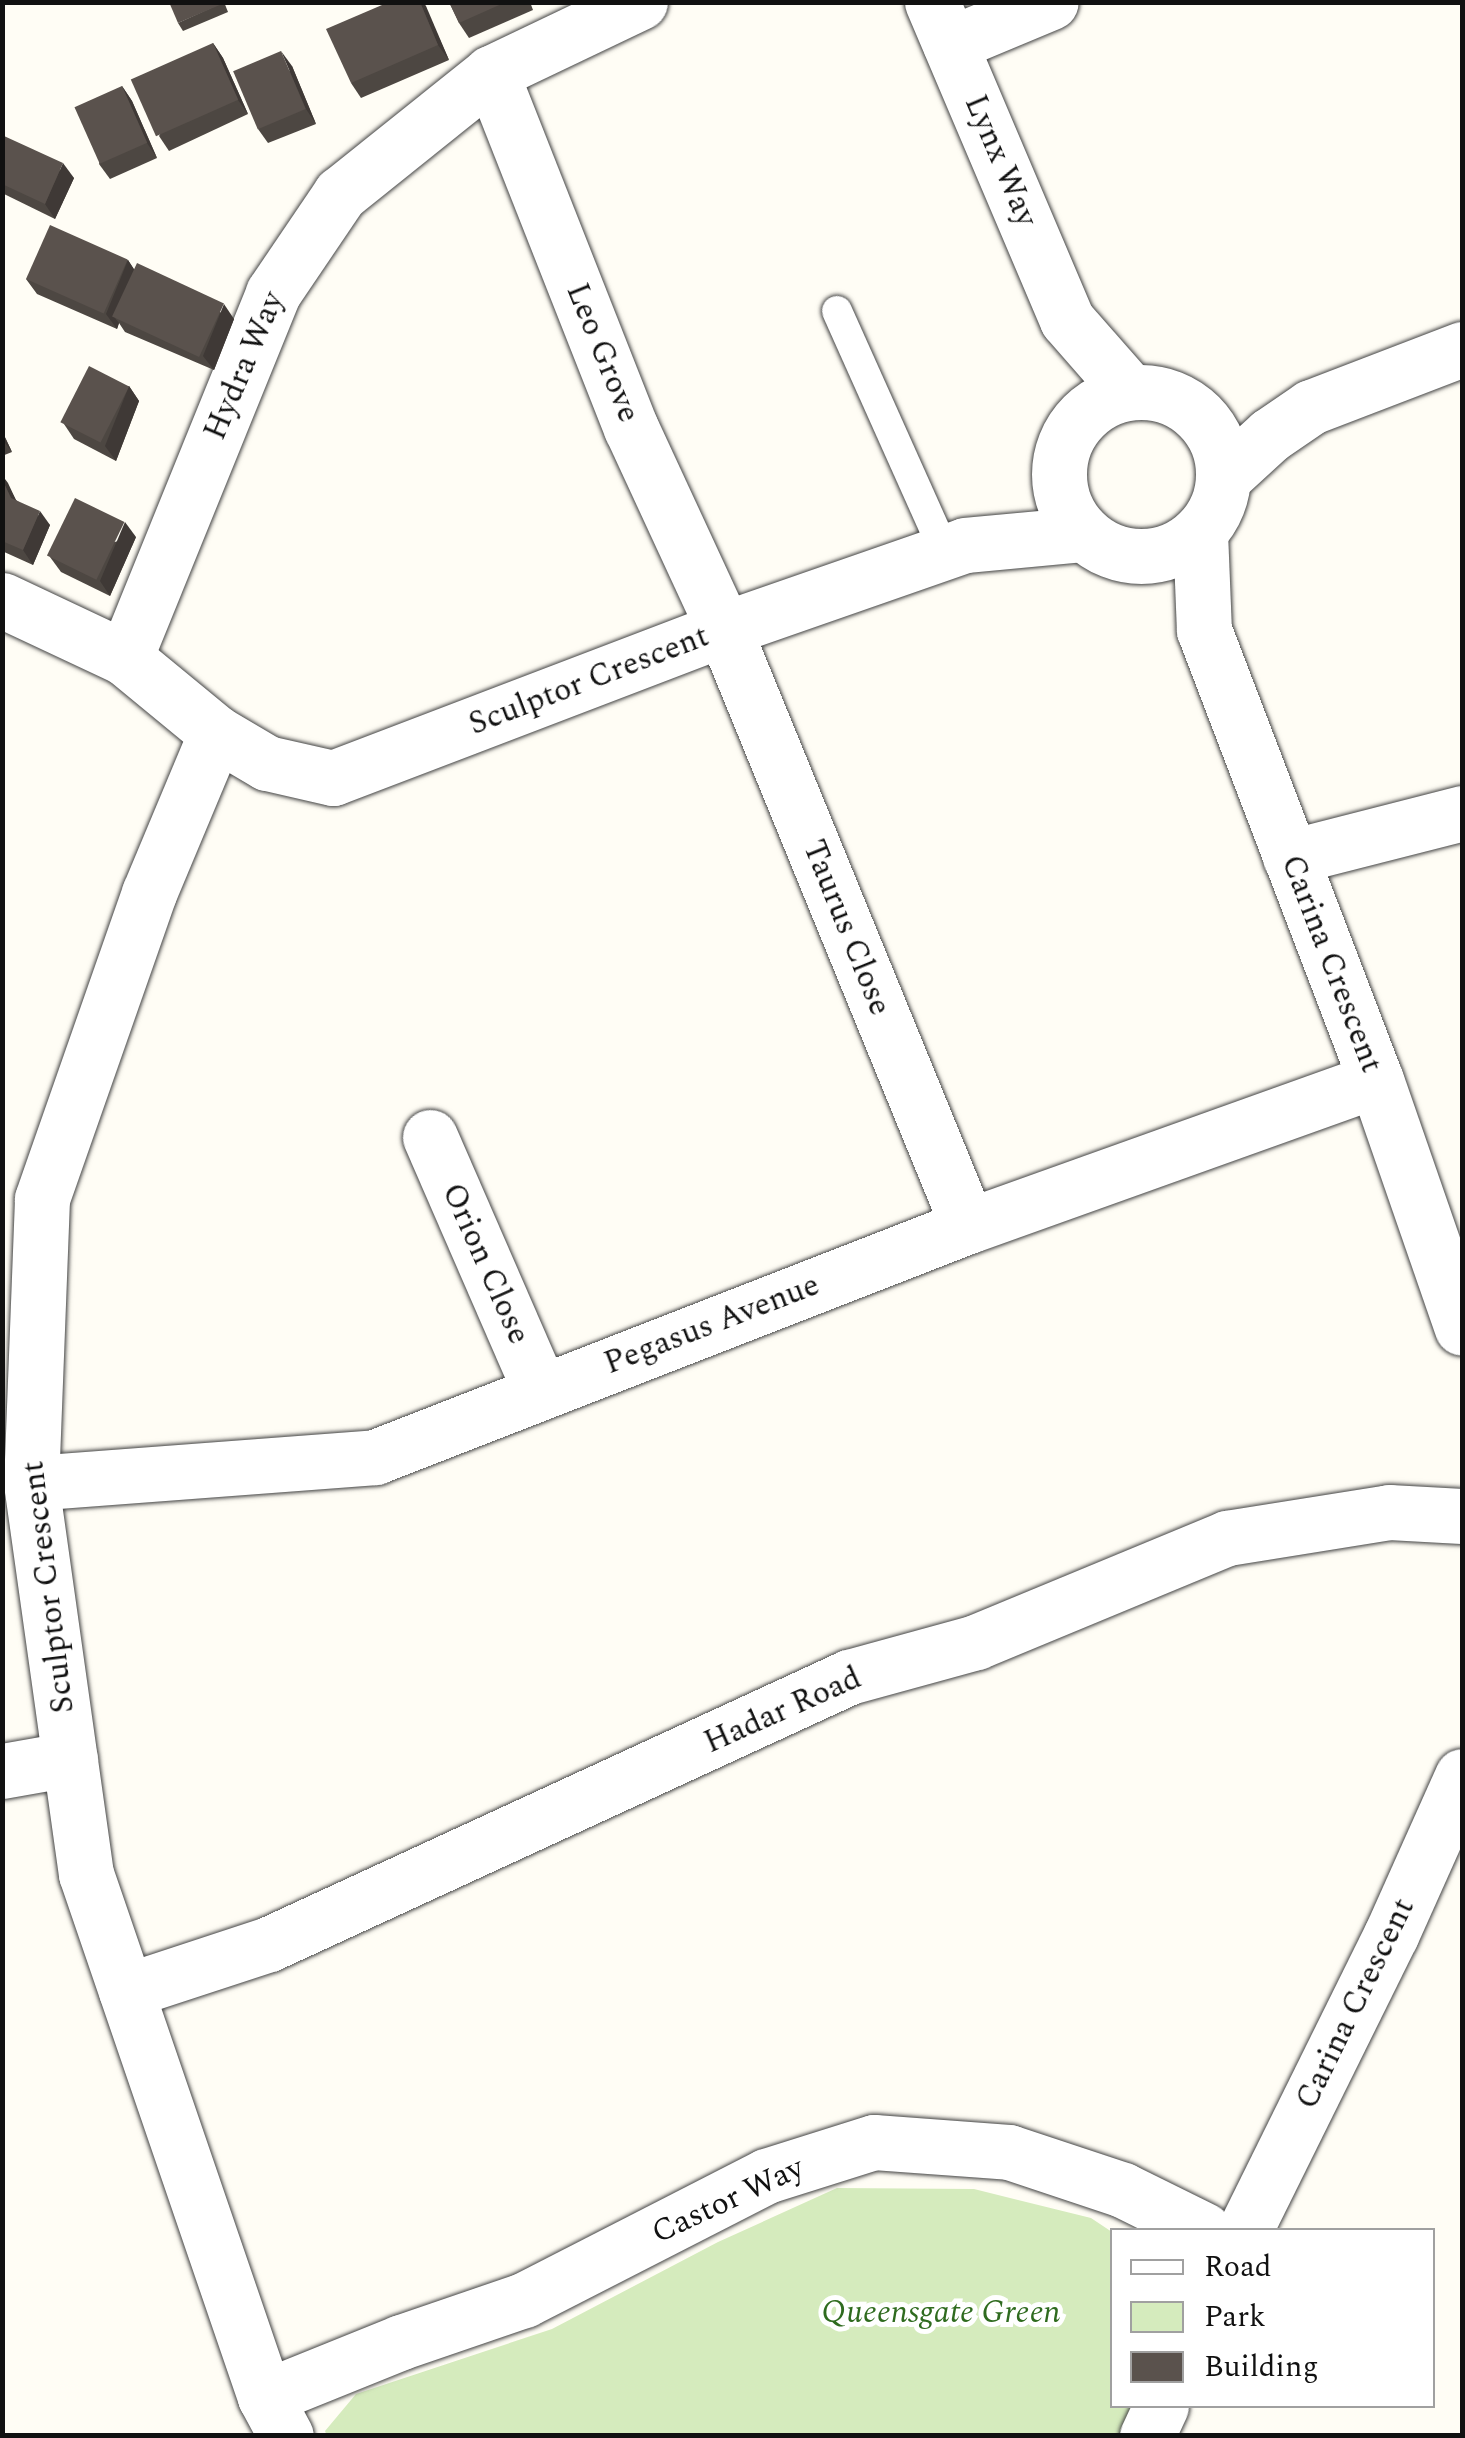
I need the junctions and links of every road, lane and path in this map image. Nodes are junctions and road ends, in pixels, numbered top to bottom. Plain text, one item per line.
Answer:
1 (640, 2) edge
2 (1051, 2) edge
3 (941, 23) edge
4 (491, 73) junction
5 (837, 311) dead end
6 (1067, 320) junction
7 (1462, 349) edge
8 (1130, 392) junction
9 (1311, 408) junction
10 (1078, 421) junction
11 (1204, 421) junction
12 (1058, 476) junction
13 (1223, 478) junction
14 (1200, 532) junction
15 (1084, 534) junction
16 (955, 549) junction
17 (1138, 556) junction
18 (2, 600) edge
19 (724, 629) junction
20 (1204, 630) junction
21 (125, 658) junction
22 (216, 733) junction
23 (1462, 812) edge
24 (1290, 857) junction
25 (1376, 1080) junction
26 (430, 1137) dead end
27 (968, 1226) junction
28 (1460, 1308) edge
29 (541, 1392) junction
30 (31, 1483) junction
31 (1462, 1516) edge
32 (70, 1759) junction
33 (2, 1772) edge
34 (1462, 1776) edge
35 (126, 1992) junction
36 (1200, 2228) edge
37 (1246, 2228) edge
38 (1160, 2408) edge
39 (275, 2416) edge
40 (1147, 2436) edge

1 - 4 street, Hydra Way
2 - 3 street
3 - 6 street, Lynx Way
4 - 19 street, Leo Grove
4 - 21 street, Hydra Way
5 - 16 lane
6 - 8 street, Lynx Way
6 - 10 street, Lynx Way
7 - 9 street
8 - 10 street
8 - 11 street
9 - 11 street
9 - 13 street
10 - 12 street
11 - 13 street
12 - 15 street
12 - 16 street, Sculptor Crescent
13 - 14 street
14 - 17 street
14 - 20 street, Carina Crescent
15 - 16 street, Sculptor Crescent
15 - 17 street
16 - 19 street, Sculptor Crescent
17 - 20 street, Carina Crescent
18 - 21 street, Sculptor Crescent
19 - 22 street, Sculptor Crescent
19 - 27 street, Taurus Close
20 - 24 street, Carina Crescent
21 - 22 street, Sculptor Crescent
22 - 30 street, Sculptor Crescent
23 - 24 street
24 - 25 street, Carina Crescent
25 - 27 street, Pegasus Avenue
25 - 28 street, Carina Crescent
26 - 29 street, Orion Close
27 - 29 street, Pegasus Avenue
29 - 30 street, Pegasus Avenue
30 - 32 street, Sculptor Crescent
31 - 35 street, Hadar Road
32 - 33 street
32 - 35 street, Sculptor Crescent
34 - 37 street, Carina Crescent
35 - 39 street, Sculptor Crescent
36 - 39 street, Castor Way
38 - 40 street

